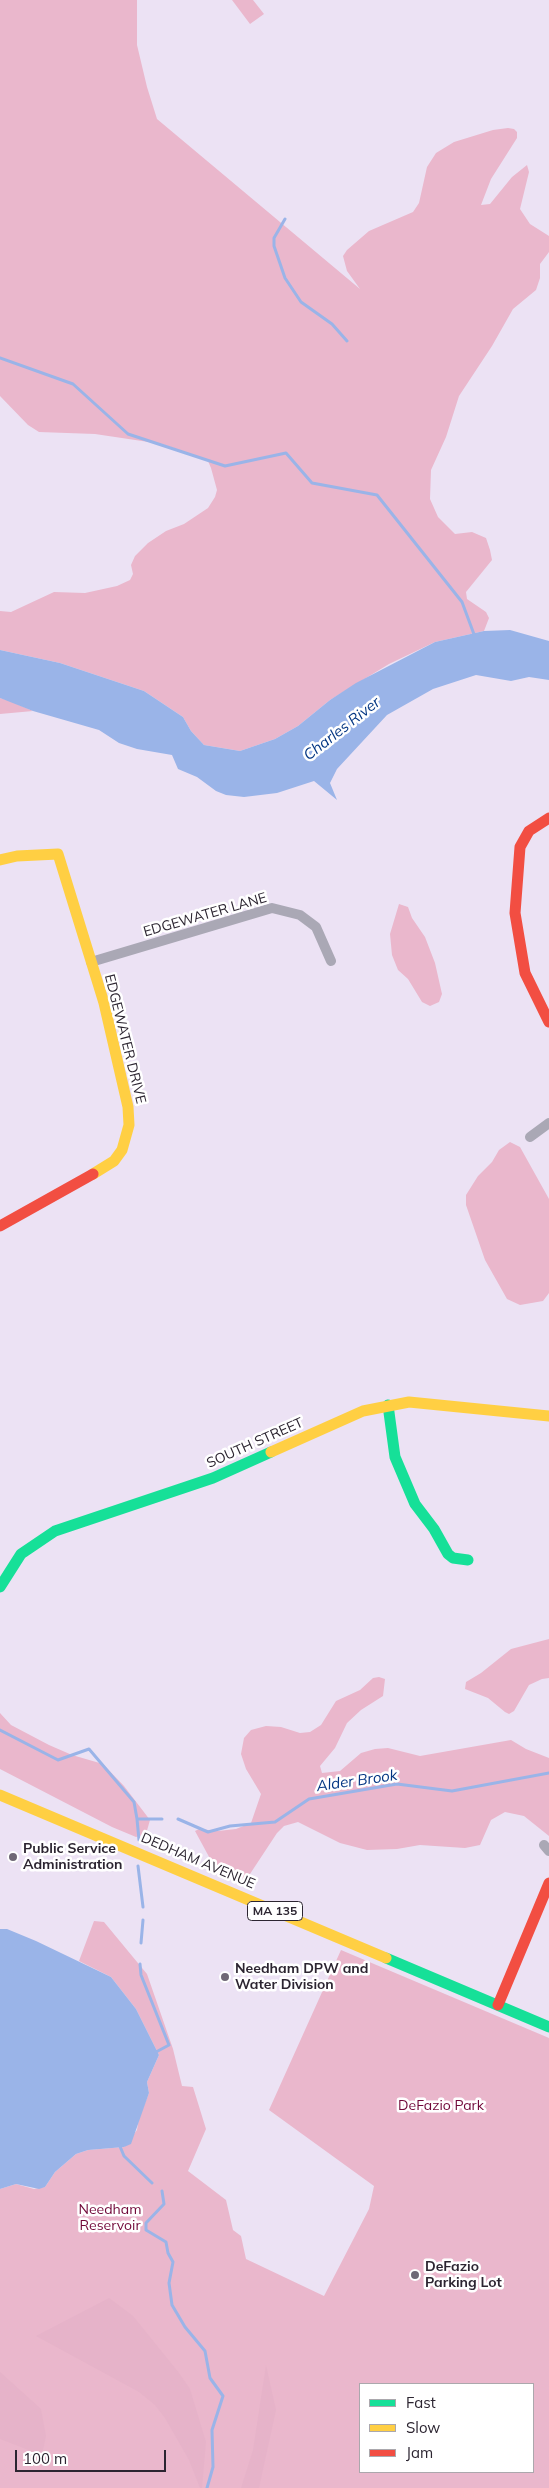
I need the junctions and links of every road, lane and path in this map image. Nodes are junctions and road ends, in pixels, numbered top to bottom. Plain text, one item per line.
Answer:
1 (549, 818) edge
2 (0, 860) edge
3 (331, 961) dead end
4 (91, 962) junction
5 (549, 1022) edge
6 (549, 1123) edge
7 (530, 1137) dead end
8 (0, 1226) edge
9 (388, 1405) junction
10 (549, 1416) edge
11 (468, 1560) dead end
12 (0, 1587) edge
13 (0, 1795) edge
14 (549, 1883) edge
15 (498, 2005) junction
16 (549, 2027) edge

1 - 5 street
2 - 4 street, EDGEWATER DRIVE
3 - 4 street, EDGEWATER LANE
4 - 8 street, EDGEWATER DRIVE
6 - 7 street
9 - 10 street, SOUTH STREET
9 - 11 street
9 - 12 street, SOUTH STREET
13 - 15 street, DEDHAM AVENUE / MA 135
14 - 15 street
15 - 16 street, DEDHAM AVENUE / MA 135

